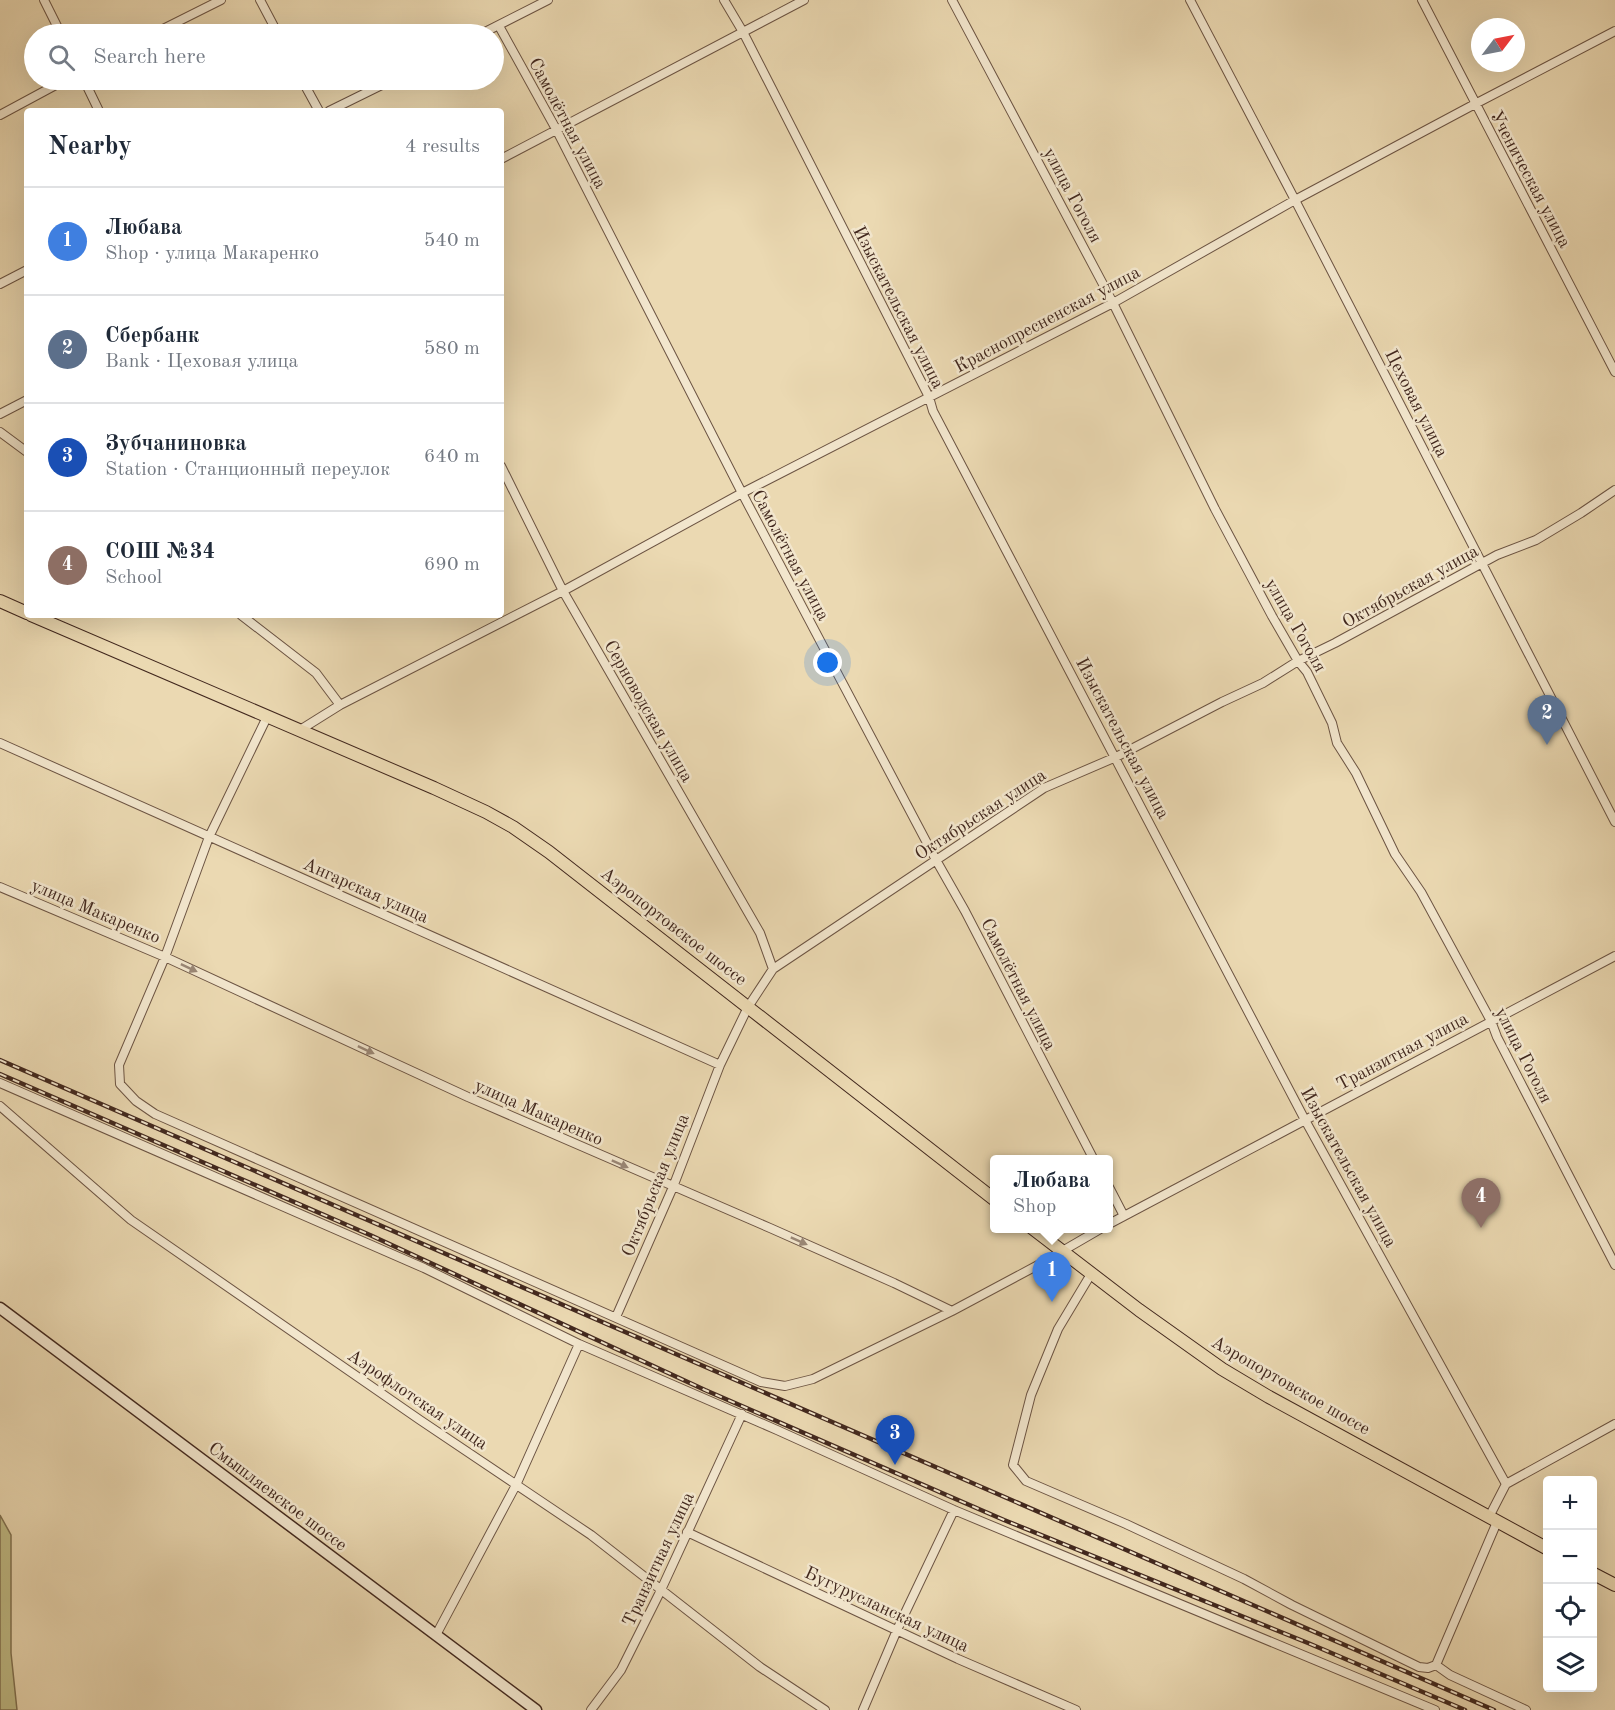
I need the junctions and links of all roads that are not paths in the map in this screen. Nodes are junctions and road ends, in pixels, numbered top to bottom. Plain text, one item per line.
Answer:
1 (44, 0) edge
2 (221, 0) edge
3 (260, 0) edge
4 (548, 0) edge
5 (724, 0) edge
6 (804, 0) edge
7 (952, 0) edge
8 (1190, 0) edge
9 (1422, 0) edge
10 (57, 24) edge
11 (173, 24) edge
12 (273, 24) edge
13 (503, 24) edge
14 (1615, 31) edge
15 (742, 32) junction
16 (504, 35) edge
17 (46, 90) edge
18 (89, 90) edge
19 (307, 90) edge
20 (372, 90) edge
21 (1475, 104) junction
22 (98, 108) edge
23 (317, 108) edge
24 (335, 108) edge
25 (0, 115) edge
26 (556, 129) junction
27 (504, 157) edge
28 (1295, 200) junction
29 (24, 272) edge
30 (0, 284) edge
31 (1113, 303) junction
32 (1615, 372) edge
33 (929, 397) junction
34 (24, 402) edge
35 (0, 414) edge
36 (0, 432) edge
37 (24, 450) edge
38 (504, 472) edge
39 (1615, 490) edge
40 (742, 493) junction
41 (1482, 563) junction
42 (563, 591) junction
43 (0, 601) edge
44 (24, 612) edge
45 (38, 618) edge
46 (246, 618) edge
47 (1298, 661) junction
48 (340, 705) junction
49 (267, 717) junction
50 (300, 730) junction
51 (0, 742) edge
52 (1116, 757) junction
53 (1615, 822) edge
54 (209, 837) junction
55 (936, 860) junction
56 (0, 887) edge
57 (1615, 956) edge
58 (165, 957) junction
59 (772, 969) junction
60 (748, 1007) junction
61 (1491, 1021) junction
62 (720, 1065) junction
63 (0, 1083) edge
64 (0, 1106) edge
65 (1305, 1120) junction
66 (1091, 1155) edge
67 (673, 1187) junction
68 (1113, 1195) edge
69 (990, 1196) edge
70 (1124, 1216) junction
71 (1113, 1222) edge
72 (1038, 1233) edge
73 (1094, 1233) edge
74 (1062, 1252) junction
75 (1615, 1264) edge
76 (1091, 1274) junction
77 (0, 1308) edge
78 (952, 1311) junction
79 (616, 1317) junction
80 (579, 1344) junction
81 (741, 1414) junction
82 (1615, 1424) edge
83 (1506, 1484) junction
84 (516, 1485) junction
85 (954, 1510) junction
86 (1493, 1520) junction
87 (687, 1532) junction
88 (1543, 1546) edge
89 (1597, 1575) edge
90 (1615, 1585) edge
91 (662, 1590) junction
92 (897, 1630) junction
93 (436, 1635) junction
94 (1436, 1665) junction
95 (536, 1710) edge
96 (591, 1710) edge
97 (825, 1710) edge
98 (863, 1710) edge
99 (1076, 1710) edge
100 (1435, 1710) edge
101 (1526, 1710) edge

1 - 10 street
2 - 11 street
3 - 12 street
4 - 13 street
5 - 15 street, Изыскательская улица
6 - 15 street
7 - 31 street, улица Гоголя
8 - 28 street, Цеховая улица
9 - 21 street, Ученическая улица
14 - 21 street, Краснопресненская улица
15 - 26 street
15 - 33 street, Изыскательская улица
16 - 26 street, Самолётная улица
17 - 25 street
18 - 22 street
19 - 23 street
20 - 24 street
21 - 28 street, Краснопресненская улица
21 - 32 street, Ученическая улица
26 - 27 street
26 - 40 street, Самолётная улица
28 - 31 street, Краснопресненская улица
28 - 41 street, Цеховая улица
29 - 30 street
31 - 33 street, Краснопресненская улица
31 - 47 street, улица Гоголя
33 - 40 street, Краснопресненская улица
33 - 52 street, Изыскательская улица
34 - 35 street
36 - 37 street
38 - 42 street, Серноводская улица
39 - 41 street, Октябрьская улица
40 - 42 street, Краснопресненская улица
40 - 55 street, Самолётная улица
41 - 47 street, Октябрьская улица
41 - 53 street, Цеховая улица
42 - 48 street, Краснопресненская улица
42 - 59 street, Серноводская улица
43 - 44 main road
45 - 49 main road, Аэропортовское шоссе
46 - 48 street
47 - 52 street, Октябрьская улица
47 - 61 street, улица Гоголя
48 - 50 street, Краснопресненская улица
49 - 50 main road, Аэропортовское шоссе
49 - 54 street
50 - 60 main road, Аэропортовское шоссе
51 - 54 street, Ангарская улица
52 - 55 street, Октябрьская улица
52 - 65 street, Изыскательская улица
54 - 58 street
54 - 62 street, Ангарская улица
55 - 59 street, Октябрьская улица
55 - 66 street, Самолётная улица
56 - 58 street, улица Макаренко
57 - 61 street, Транзитная улица
58 -> 67 street, улица Макаренко
58 - 79 street
59 - 60 street, Октябрьская улица
60 - 62 street, Октябрьская улица
60 - 69 main road, Аэропортовское шоссе
61 - 65 street, Транзитная улица
61 - 75 street, улица Гоголя
62 - 67 street, Октябрьская улица
63 - 80 street
64 - 84 street, Аэрофлотская улица
65 - 70 street, Транзитная улица
65 - 83 street, Изыскательская улица
67 -> 78 street, улица Макаренко
67 - 79 street, Октябрьская улица
68 - 70 street
70 - 71 street, Транзитная улица
72 - 74 main road, Аэропортовское шоссе
73 - 74 street
74 - 76 main road, Аэропортовское шоссе
74 - 78 street
76 - 86 main road, Аэропортовское шоссе
76 - 94 street
77 - 93 street, Смышляевское шоссе
78 - 79 street
80 - 81 street
80 - 84 street
81 - 85 street
81 - 87 street, Транзитная улица
82 - 83 street
83 - 86 street
84 - 91 street, Аэрофлотская улица
84 - 93 street
85 - 92 street
85 - 100 street
86 - 88 main road, Аэропортовское шоссе
86 - 94 street
87 - 91 street, Транзитная улица
87 - 92 street, Бугурусланская улица
89 - 90 main road
91 - 96 street, Транзитная улица
91 - 97 street, Аэрофлотская улица
92 - 98 street
92 - 99 street, Бугурусланская улица
93 - 95 street, Смышляевское шоссе
94 - 101 street

